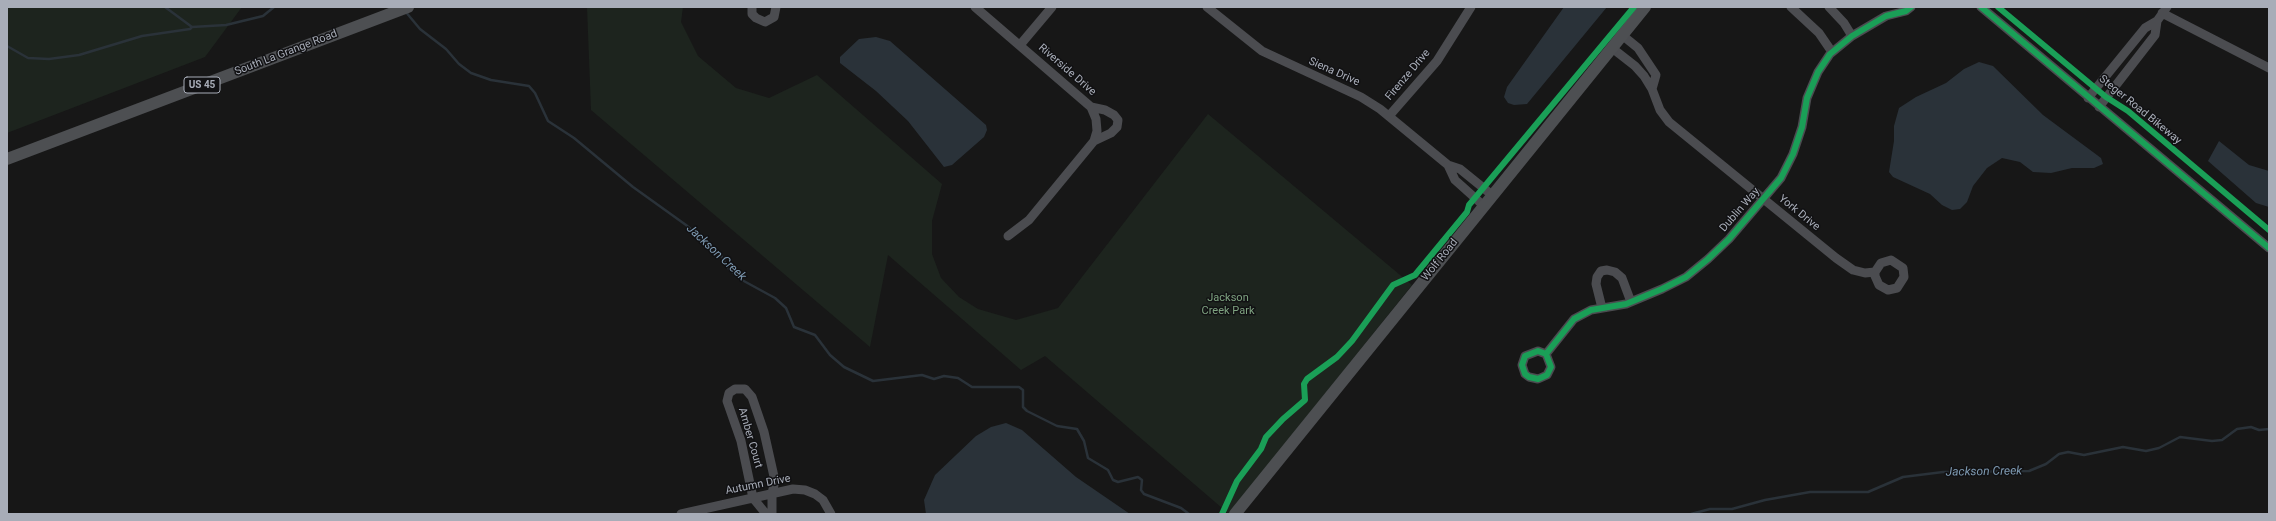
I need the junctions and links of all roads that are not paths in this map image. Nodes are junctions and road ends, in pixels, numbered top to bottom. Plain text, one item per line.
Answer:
1 (752, 7) edge
2 (776, 7) edge
3 (975, 7) edge
4 (1052, 7) edge
5 (1207, 7) edge
6 (1471, 7) edge
7 (1645, 7) edge
8 (1791, 7) edge
9 (1829, 7) edge
10 (1894, 7) edge
11 (1910, 7) edge
12 (1981, 7) edge
13 (403, 9) edge
14 (2164, 10) edge
15 (1886, 16) junction
16 (2157, 21) junction
17 (1622, 36) junction
18 (1852, 36) junction
19 (1020, 45) junction
20 (1612, 48) junction
21 (1832, 52) junction
22 (2269, 68) edge
23 (1652, 89) junction
24 (2088, 98) junction
25 (1091, 107) junction
26 (2099, 107) junction
27 (1389, 116) junction
28 (1094, 141) junction
29 (7, 159) edge
30 (1448, 165) junction
31 (1492, 195) junction
32 (1763, 199) junction
33 (1484, 206) junction
34 (1008, 236) dead end
35 (2269, 248) edge
36 (1876, 272) dead end
37 (1631, 302) junction
38 (1602, 308) junction
39 (1546, 354) dead end
40 (772, 493) junction
41 (753, 498) junction
42 (680, 514) edge
43 (766, 514) edge
44 (772, 514) edge
45 (831, 514) edge
46 (1235, 514) edge

1 - 2 street
3 - 19 street, Riverside Drive
4 - 19 street
5 - 27 street, Siena Drive
6 - 27 street, Firenze Drive
7 - 17 main road, Wolf Road
8 - 21 street
9 - 18 street
10 - 15 street, Dublin Way
11 - 15 street, Dublin Way
12 - 24 street
13 - 29 main road, South La Grange Road / US 45
14 - 16 street
14 - 22 street
15 - 18 street, Dublin Way
16 - 24 street
16 - 26 street
17 - 20 main road, Wolf Road
17 - 23 street, York Drive
18 - 21 street, Dublin Way
19 - 25 street, Riverside Drive
20 - 23 street, York Drive
20 - 31 main road, Wolf Road
21 - 32 street, Dublin Way
23 - 32 street, York Drive
24 - 26 street
25 - 28 street, Riverside Drive
25 - 28 street
26 - 35 street
27 - 30 street, Siena Drive
28 - 34 street
30 - 31 street, Siena Drive
30 - 33 street, Siena Drive
31 - 33 main road, Wolf Road
32 - 36 street, York Drive
32 - 37 street, Dublin Way
33 - 46 main road, Wolf Road
37 - 38 street, Dublin Way
37 - 38 street
38 - 39 street, Dublin Way
40 - 41 street, Autumn Drive
40 - 41 street, Amber Court
40 - 44 street, Amber Court
40 - 45 street, Autumn Drive
41 - 42 street, Autumn Drive
41 - 43 street, Amber Court

